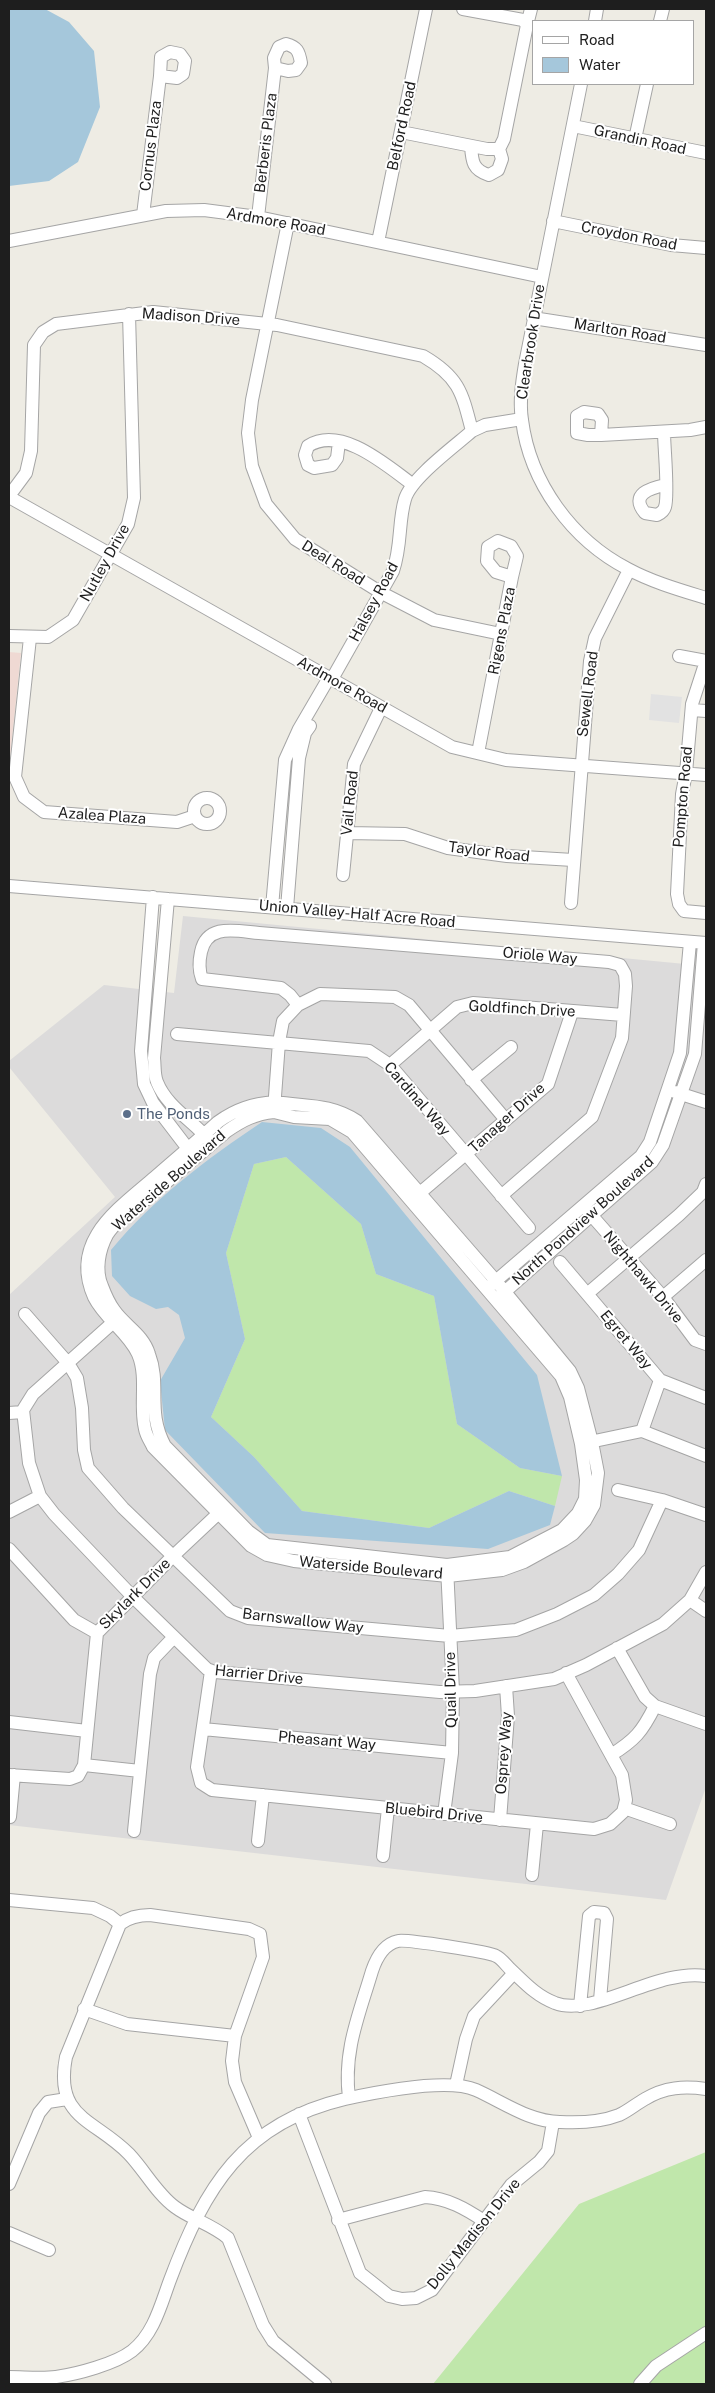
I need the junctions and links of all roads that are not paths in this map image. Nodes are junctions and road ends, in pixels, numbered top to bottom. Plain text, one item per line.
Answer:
1 (426, 9) edge
2 (463, 9) edge
3 (531, 9) edge
4 (504, 13) edge
5 (527, 25) junction
6 (275, 68) dead end
7 (160, 76) dead end
8 (582, 85) edge
9 (647, 85) edge
10 (573, 126) junction
11 (401, 132) junction
12 (635, 139) junction
13 (472, 146) junction
14 (499, 149) junction
15 (706, 153) edge
16 (143, 216) junction
17 (258, 217) junction
18 (553, 221) junction
19 (288, 223) junction
20 (9, 241) edge
21 (378, 242) junction
22 (706, 248) edge
23 (542, 277) junction
24 (129, 314) junction
25 (533, 318) junction
26 (268, 324) junction
27 (706, 344) edge
28 (522, 420) junction
29 (706, 427) edge
30 (472, 431) junction
31 (664, 432) junction
32 (601, 435) dead end
33 (339, 442) dead end
34 (412, 484) junction
35 (665, 485) dead end
36 (9, 496) edge
37 (111, 555) junction
38 (630, 570) junction
39 (512, 577) dead end
40 (380, 592) junction
41 (706, 598) edge
42 (501, 634) junction
43 (9, 636) edge
44 (30, 638) junction
45 (679, 656) dead end
46 (706, 661) edge
47 (332, 679) junction
48 (382, 708) junction
49 (692, 710) junction
50 (706, 711) edge
51 (478, 753) junction
52 (580, 766) junction
53 (686, 773) junction
54 (706, 775) edge
55 (195, 816) dead end
56 (347, 833) junction
57 (278, 841) junction
58 (292, 841) junction
59 (573, 860) junction
60 (343, 875) dead end
61 (9, 886) edge
62 (153, 897) junction
63 (168, 899) junction
64 (571, 903) dead end
65 (272, 907) junction
66 (287, 908) junction
67 (706, 913) edge
68 (690, 942) junction
69 (705, 943) edge
70 (685, 992) junction
71 (700, 995) junction
72 (298, 1005) junction
73 (572, 1012) junction
74 (623, 1015) junction
75 (430, 1029) junction
76 (177, 1034) dead end
77 (278, 1042) junction
78 (511, 1047) dead end
79 (390, 1065) junction
80 (471, 1080) junction
81 (668, 1089) junction
82 (682, 1094) junction
83 (706, 1102) edge
84 (274, 1107) junction
85 (506, 1120) junction
86 (208, 1139) junction
87 (191, 1154) junction
88 (466, 1154) junction
89 (706, 1184) edge
90 (501, 1196) junction
91 (415, 1197) junction
92 (587, 1210) junction
93 (529, 1228) dead end
94 (629, 1258) junction
95 (706, 1260) edge
96 (560, 1262) dead end
97 (492, 1285) junction
98 (587, 1294) junction
99 (500, 1296) junction
100 (662, 1297) junction
101 (25, 1314) dead end
102 (116, 1320) junction
103 (706, 1344) edge
104 (68, 1363) junction
105 (660, 1380) junction
106 (706, 1398) edge
107 (23, 1412) junction
108 (9, 1413) edge
109 (642, 1431) junction
110 (587, 1443) junction
111 (706, 1456) edge
112 (618, 1490) dead end
113 (40, 1496) junction
114 (662, 1500) junction
115 (222, 1511) junction
116 (9, 1512) edge
117 (706, 1515) edge
118 (9, 1549) edge
119 (172, 1557) junction
120 (447, 1570) junction
121 (706, 1572) edge
122 (133, 1597) junction
123 (690, 1600) junction
124 (706, 1611) edge
125 (97, 1633) junction
126 (450, 1636) junction
127 (174, 1637) junction
128 (617, 1648) junction
129 (211, 1671) junction
130 (566, 1673) junction
131 (506, 1686) junction
132 (453, 1691) junction
133 (655, 1706) junction
134 (9, 1722) edge
135 (706, 1724) edge
136 (203, 1729) junction
137 (87, 1731) junction
138 (452, 1753) junction
139 (610, 1754) junction
140 (84, 1765) junction
141 (140, 1772) junction
142 (12, 1775) edge
143 (263, 1795) junction
144 (388, 1808) junction
145 (624, 1808) junction
146 (444, 1814) junction
147 (10, 1817) edge
148 (500, 1820) junction
149 (537, 1824) junction
150 (670, 1824) dead end
151 (134, 1831) dead end
152 (258, 1841) dead end
153 (383, 1856) dead end
154 (532, 1874) dead end
155 (9, 1900) edge
156 (120, 1924) junction
157 (514, 1973) junction
158 (706, 1974) edge
159 (600, 2000) junction
160 (580, 2006) junction
161 (84, 2009) junction
162 (235, 2036) junction
163 (456, 2085) junction
164 (706, 2089) edge
165 (67, 2098) junction
166 (349, 2098) junction
167 (299, 2114) junction
168 (554, 2122) junction
169 (259, 2138) junction
170 (9, 2184) edge
171 (196, 2217) junction
172 (338, 2220) junction
173 (484, 2221) junction
174 (9, 2234) edge
175 (49, 2250) dead end
176 (706, 2333) edge
177 (9, 2377) edge
178 (60, 2380) edge
179 (325, 2384) edge
180 (640, 2384) edge

1 - 11 street, Belford Road
2 - 4 street
3 - 5 street
4 - 5 street
5 - 14 street
6 - 17 street, Berberis Plaza
7 - 16 street, Cornus Plaza
8 - 10 street, Clearbrook Drive
9 - 12 street
10 - 12 street, Grandin Road
10 - 18 street, Clearbrook Drive
11 - 13 street
11 - 21 street, Belford Road
12 - 15 street, Grandin Road
13 - 14 street
13 - 14 street
16 - 17 street, Ardmore Road
16 - 20 street, Ardmore Road
17 - 19 street, Ardmore Road
18 - 22 street, Croydon Road
18 - 23 street, Clearbrook Drive
19 - 21 street, Ardmore Road
19 - 26 street, Deal Road
21 - 23 street, Ardmore Road
23 - 25 street, Clearbrook Drive
24 - 26 street, Madison Drive
24 - 36 street, Madison Drive
24 - 37 street, Nutley Drive
25 - 27 street, Marlton Road
25 - 28 street, Clearbrook Drive
26 - 30 street, Madison Drive
26 - 40 street, Deal Road
28 - 30 street
28 - 38 street, Clearbrook Drive
29 - 31 street
30 - 34 street
31 - 32 street
31 - 35 street
33 - 34 street
34 - 40 street, Halsey Road
36 - 37 street, Ardmore Road
37 - 44 street, Nutley Drive
37 - 47 street, Ardmore Road
38 - 41 street, Clearbrook Drive
38 - 52 street, Sewell Road
39 - 42 street, Rigens Plaza
40 - 42 street, Deal Road
40 - 47 street, Halsey Road
42 - 51 street, Rigens Plaza
43 - 44 street, Nutley Drive
44 - 55 street, Azalea Plaza
45 - 46 street
46 - 49 street, Pompton Road
47 - 48 street, Ardmore Road
47 - 57 street, Halsey Road
47 - 58 street, Halsey Road
48 - 51 street, Ardmore Road
48 - 56 street, Vail Road
49 - 50 street
49 - 53 street, Pompton Road
51 - 52 street, Ardmore Road
52 - 53 street, Ardmore Road
52 - 59 street, Sewell Road
53 - 54 street, Ardmore Road
53 - 67 street, Pompton Road
56 - 59 street, Taylor Road
56 - 60 street, Vail Road
57 - 58 street
57 - 65 street, Halsey Road
58 - 66 street, Halsey Road
59 - 64 street, Sewell Road
61 - 62 street, Union Valley-Half Acre Road
62 - 63 street, Union Valley-Half Acre Road
62 - 87 street
63 - 65 street, Union Valley-Half Acre Road
63 - 86 street
65 - 66 street, Union Valley-Half Acre Road
66 - 68 street, Union Valley-Half Acre Road
68 - 69 street, Union Valley-Half Acre Road
68 - 70 street, North Pondview Boulevard
69 - 71 street, North Pondview Boulevard
70 - 71 street
70 - 81 street, North Pondview Boulevard
71 - 82 street, North Pondview Boulevard
72 - 74 street, Oriole Way
72 - 75 street
72 - 77 street
73 - 74 street, Goldfinch Drive
73 - 75 street, Goldfinch Drive
73 - 85 street, Tanager Drive
74 - 90 street, Oriole Way
75 - 79 street, Goldfinch Drive
75 - 80 street
76 - 77 street, Cardinal Way
77 - 79 street, Cardinal Way
77 - 84 street
78 - 80 street
79 - 88 street, Cardinal Way
80 - 85 street
81 - 82 street
81 - 92 street, North Pondview Boulevard
82 - 83 street
82 - 92 street, North Pondview Boulevard
84 - 86 street, Waterside Boulevard
84 - 91 street, Waterside Boulevard
85 - 88 street, Tanager Drive
86 - 87 street, Waterside Boulevard
87 - 102 street, Waterside Boulevard
88 - 90 street, Cardinal Way
88 - 91 street, Tanager Drive
89 - 94 street
90 - 93 street, Cardinal Way
91 - 97 street, Waterside Boulevard
92 - 94 street, Nighthawk Drive
92 - 97 street, North Pondview Boulevard
92 - 99 street, North Pondview Boulevard
94 - 98 street
94 - 100 street, Nighthawk Drive
95 - 100 street
96 - 98 street, Egret Way
97 - 99 street, Waterside Boulevard
98 - 105 street, Egret Way
99 - 110 street, Waterside Boulevard
100 - 103 street, Nighthawk Drive
101 - 104 street, Barnswallow Way
102 - 104 street
102 - 115 street, Waterside Boulevard
104 - 107 street
104 - 119 street, Barnswallow Way
105 - 106 street, Egret Way
105 - 109 street
107 - 108 street
107 - 113 street, Harrier Drive
109 - 110 street
109 - 111 street
110 - 120 street, Waterside Boulevard
112 - 114 street
113 - 116 street
113 - 122 street, Harrier Drive
114 - 117 street
114 - 126 street, Barnswallow Way
115 - 119 street, Skylark Drive
115 - 120 street, Waterside Boulevard
118 - 125 street
119 - 122 street, Skylark Drive
119 - 126 street, Barnswallow Way
120 - 126 street, Quail Drive
121 - 123 street, Harrier Drive
122 - 125 street, Skylark Drive
122 - 127 street, Harrier Drive
123 - 124 street
123 - 128 street, Harrier Drive
125 - 137 street, Skylark Drive
126 - 132 street, Quail Drive
127 - 129 street, Harrier Drive
127 - 141 street
128 - 130 street, Harrier Drive
128 - 133 street
129 - 132 street, Harrier Drive
129 - 136 street, Bluebird Drive
130 - 131 street, Harrier Drive
130 - 139 street
131 - 132 street, Harrier Drive
131 - 148 street, Osprey Way
132 - 138 street, Quail Drive
133 - 135 street
133 - 139 street
134 - 137 street
136 - 138 street, Pheasant Way
136 - 143 street, Bluebird Drive
137 - 140 street, Skylark Drive
138 - 146 street, Quail Drive
139 - 145 street
140 - 141 street
140 - 142 street
141 - 151 street
142 - 147 street
143 - 144 street, Bluebird Drive
143 - 152 street
144 - 146 street, Bluebird Drive
144 - 153 street
145 - 149 street, Bluebird Drive
145 - 150 street
146 - 148 street, Bluebird Drive
148 - 149 street, Bluebird Drive
149 - 154 street
155 - 156 street
156 - 161 street
156 - 162 street
157 - 160 street
157 - 163 street
157 - 166 street
158 - 159 street
159 - 160 street
159 - 160 street
161 - 162 street
161 - 165 street
162 - 169 street
163 - 166 street
163 - 168 street
164 - 168 street
165 - 170 street
165 - 171 street
166 - 167 street
167 - 169 street
167 - 172 street, Dolly Madison Drive
168 - 173 street, Dolly Madison Drive
169 - 171 street
171 - 178 street
171 - 179 street
172 - 173 street
172 - 173 street, Dolly Madison Drive
174 - 175 street
176 - 180 street
177 - 178 street

